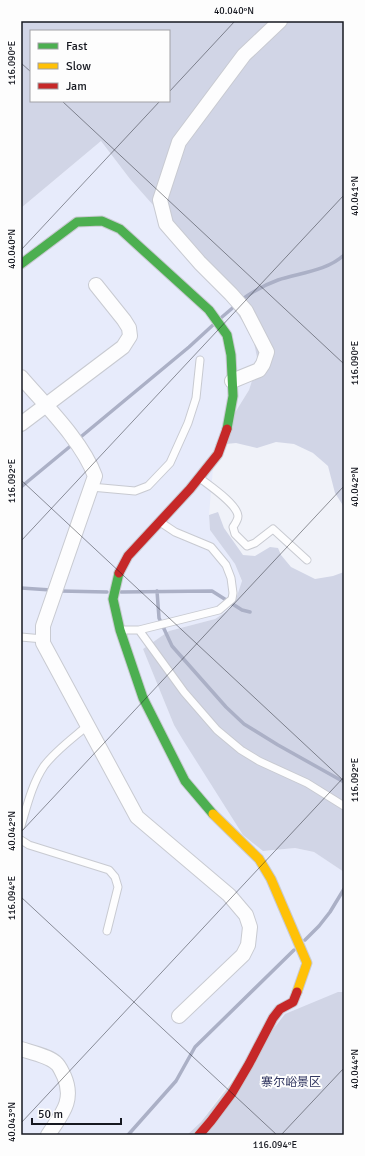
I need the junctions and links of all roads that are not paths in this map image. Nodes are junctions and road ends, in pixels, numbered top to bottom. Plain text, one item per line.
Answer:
1 (280, 21) edge
2 (21, 264) edge
3 (96, 285) dead end
4 (200, 360) dead end
5 (21, 377) edge
6 (232, 381) junction
7 (46, 406) junction
8 (21, 424) edge
9 (200, 478) junction
10 (91, 487) junction
11 (160, 522) junction
12 (307, 560) dead end
13 (120, 630) junction
14 (139, 630) junction
15 (21, 637) edge
16 (43, 639) junction
17 (87, 726) junction
18 (344, 806) edge
19 (21, 826) edge
20 (21, 840) edge
21 (107, 931) dead end
22 (179, 1016) dead end
23 (21, 1049) edge
24 (48, 1135) edge
25 (199, 1135) edge

1 - 6 street
2 - 6 street
3 - 7 street
4 - 10 lane
5 - 7 street
6 - 9 street
7 - 8 street
7 - 10 street
9 - 11 street
9 - 12 lane
10 - 16 street
11 - 13 street
11 - 14 lane
13 - 14 lane
13 - 25 street
14 - 18 lane
15 - 16 lane
16 - 17 street
17 - 19 lane
17 - 22 street
20 - 21 lane
23 - 24 street

